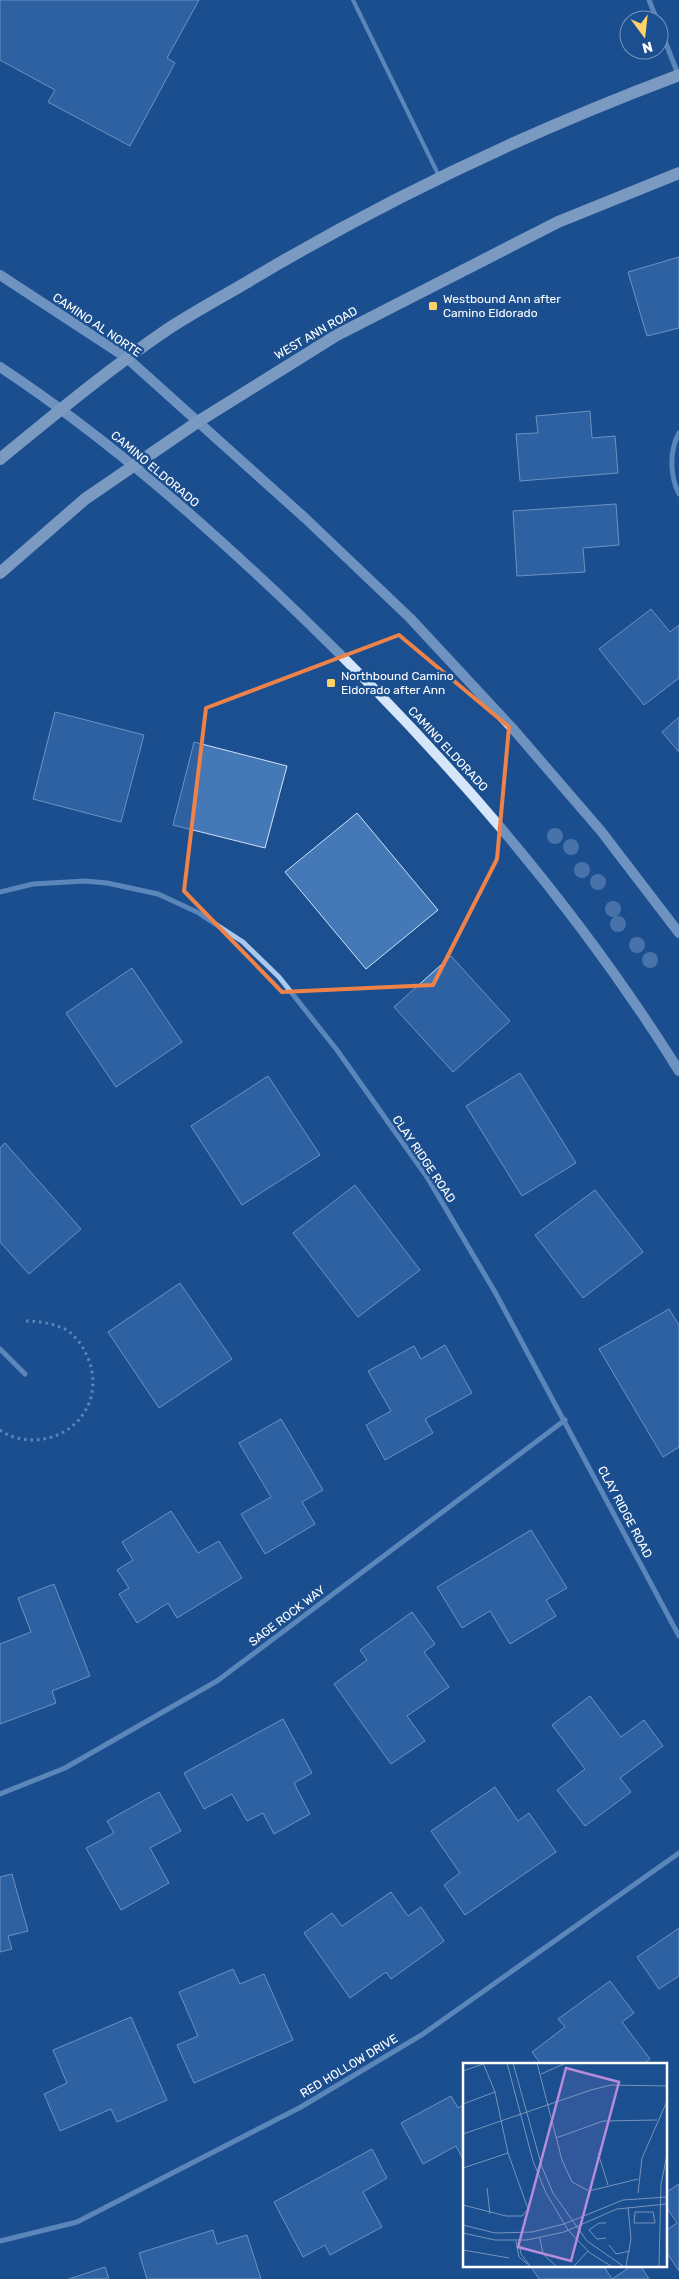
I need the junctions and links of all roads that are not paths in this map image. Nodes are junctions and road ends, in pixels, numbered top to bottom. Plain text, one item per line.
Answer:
1 (353, 0) edge
2 (669, 50) edge
3 (679, 75) edge
4 (679, 173) edge
5 (440, 178) junction
6 (0, 275) edge
7 (127, 358) junction
8 (0, 367) edge
9 (62, 408) junction
10 (199, 421) junction
11 (679, 432) edge
12 (0, 459) edge
13 (133, 466) junction
14 (679, 494) edge
15 (0, 573) edge
16 (0, 892) edge
17 (679, 933) edge
18 (679, 1071) edge
19 (0, 1349) edge
20 (24, 1374) dead end
21 (565, 1420) junction
22 (679, 1636) edge
23 (0, 1794) edge
24 (679, 1853) edge
25 (0, 2241) edge

1 - 5 lane
2 - 3 street
3 - 5 main road
4 - 10 main road, WEST ANN ROAD
5 - 7 main road
6 - 7 main road, CAMINO AL NORTE
7 - 9 main road
7 - 10 main road, CAMINO AL NORTE
8 - 9 main road
9 - 12 main road
9 - 13 main road, CAMINO ELDORADO
10 - 13 main road, WEST ANN ROAD
10 - 17 main road
11 - 14 street
13 - 15 main road, WEST ANN ROAD
13 - 18 main road, CAMINO ELDORADO
16 - 21 street, CLAY RIDGE ROAD
19 - 20 street
21 - 22 street, CLAY RIDGE ROAD
21 - 23 street, SAGE ROCK WAY
24 - 25 street, RED HOLLOW DRIVE

